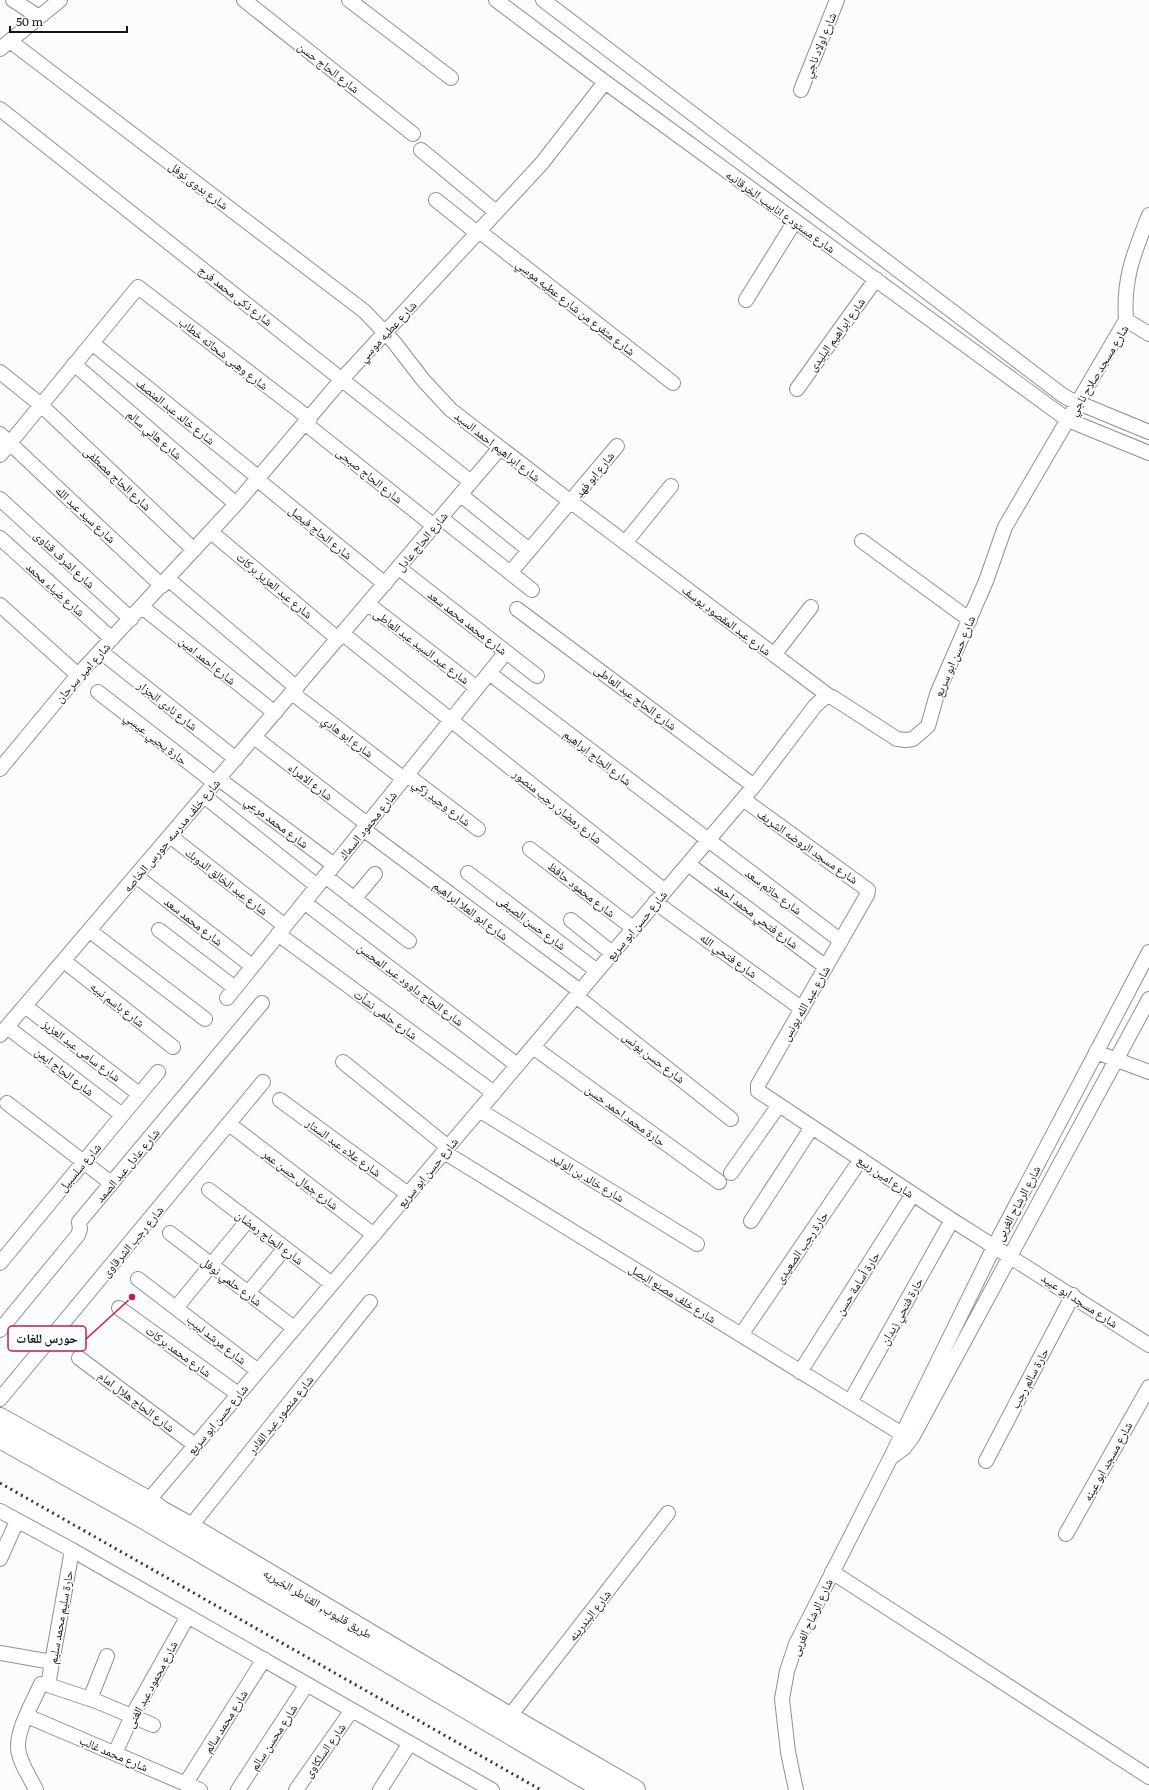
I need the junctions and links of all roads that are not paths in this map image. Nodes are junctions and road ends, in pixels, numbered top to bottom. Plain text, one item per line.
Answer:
1 (13, 0) edge
2 (60, 0) edge
3 (244, 0) edge
4 (349, 0) edge
5 (496, 0) edge
6 (543, 0) edge
7 (837, 0) edge
8 (39, 17) junction
9 (5, 45) edge
10 (451, 78) dead end
11 (605, 82) junction
12 (801, 90) dead end
13 (0, 109) edge
14 (414, 134) dead end
15 (421, 150) dead end
16 (436, 200) dead end
17 (496, 212) junction
18 (1149, 215) edge
19 (795, 221) junction
20 (478, 232) junction
21 (876, 279) junction
22 (746, 300) dead end
23 (1126, 320) junction
24 (386, 332) junction
25 (1149, 334) edge
26 (92, 343) junction
27 (74, 364) junction
28 (0, 372) edge
29 (342, 379) junction
30 (672, 383) dead end
31 (797, 389) dead end
32 (1078, 403) junction
33 (41, 405) junction
34 (1068, 420) junction
35 (308, 421) junction
36 (1149, 432) edge
37 (5, 438) edge
38 (616, 446) dead end
39 (500, 448) junction
40 (1149, 453) edge
41 (0, 455) edge
42 (258, 479) junction
43 (472, 482) junction
44 (671, 486) dead end
45 (461, 495) junction
46 (0, 499) edge
47 (571, 502) junction
48 (236, 504) junction
49 (438, 522) junction
50 (211, 532) junction
51 (0, 538) edge
52 (862, 540) dead end
53 (625, 543) junction
54 (194, 550) junction
55 (529, 550) junction
56 (398, 568) junction
57 (510, 573) junction
58 (165, 582) junction
59 (385, 584) junction
60 (532, 590) dead end
61 (368, 604) junction
62 (0, 605) edge
63 (811, 607) dead end
64 (142, 608) junction
65 (518, 609) dead end
66 (130, 619) junction
67 (970, 620) junction
68 (340, 636) junction
69 (112, 639) junction
70 (100, 651) junction
71 (506, 652) junction
72 (774, 655) junction
73 (489, 673) junction
74 (78, 675) junction
75 (537, 676) dead end
76 (477, 688) junction
77 (294, 690) junction
78 (98, 692) dead end
79 (828, 696) junction
80 (275, 713) junction
81 (451, 720) junction
82 (254, 737) junction
83 (236, 759) junction
84 (0, 769) edge
85 (405, 777) junction
86 (217, 781) junction
87 (754, 786) junction
88 (204, 796) junction
89 (743, 799) junction
90 (365, 827) junction
91 (478, 829) dead end
92 (170, 836) junction
93 (707, 840) junction
94 (530, 849) dead end
95 (688, 864) junction
96 (334, 865) junction
97 (468, 873) dead end
98 (375, 874) dead end
99 (136, 876) junction
100 (321, 881) junction
101 (665, 891) junction
102 (867, 895) joint
103 (354, 899) junction
104 (304, 902) junction
105 (655, 902) junction
106 (571, 920) dead end
107 (633, 928) junction
108 (159, 930) dead end
109 (282, 930) junction
110 (90, 931) junction
111 (408, 941) dead end
112 (841, 941) junction
113 (1149, 952) edge
114 (612, 953) junction
115 (64, 961) junction
116 (252, 966) junction
117 (826, 967) junction
118 (597, 971) junction
119 (578, 994) junction
120 (1149, 999) edge
121 (262, 1003) dead end
122 (25, 1006) junction
123 (802, 1008) junction
124 (205, 1019) dead end
125 (4, 1031) edge
126 (173, 1047) dead end
127 (533, 1047) junction
128 (1096, 1052) junction
129 (1117, 1060) junction
130 (343, 1062) dead end
131 (517, 1065) junction
132 (158, 1072) dead end
133 (1149, 1072) edge
134 (264, 1082) dead end
135 (494, 1093) junction
136 (140, 1094) junction
137 (280, 1100) dead end
138 (7, 1103) dead end
139 (779, 1105) junction
140 (479, 1110) junction
141 (122, 1115) junction
142 (731, 1119) dead end
143 (229, 1124) junction
144 (812, 1127) junction
145 (446, 1149) junction
146 (860, 1159) junction
147 (83, 1162) junction
148 (731, 1173) dead end
149 (719, 1182) dead end
150 (111, 1183) junction
151 (209, 1190) dead end
152 (408, 1194) junction
153 (913, 1194) junction
154 (1019, 1199) junction
155 (1036, 1209) junction
156 (248, 1220) junction
157 (952, 1220) junction
158 (752, 1222) dead end
159 (170, 1233) dead end
160 (374, 1234) junction
161 (697, 1244) dead end
162 (994, 1247) junction
163 (285, 1248) junction
164 (1010, 1256) junction
165 (0, 1263) edge
166 (211, 1265) junction
167 (138, 1278) dead end
168 (332, 1284) junction
169 (248, 1293) junction
170 (1073, 1295) junction
171 (370, 1302) dead end
172 (120, 1308) dead end
173 (176, 1308) junction
174 (294, 1328) junction
175 (0, 1330) edge
176 (741, 1335) junction
177 (1149, 1345) edge
178 (79, 1358) dead end
179 (258, 1371) junction
180 (800, 1372) junction
181 (1149, 1387) edge
182 (238, 1394) junction
183 (0, 1399) edge
184 (850, 1402) junction
185 (0, 1418) edge
186 (902, 1434) junction
187 (0, 1438) edge
188 (196, 1445) junction
189 (891, 1457) junction
190 (986, 1461) dead end
191 (148, 1501) junction
192 (0, 1511) edge
193 (668, 1513) dead end
194 (17, 1521) junction
195 (190, 1527) junction
196 (1066, 1534) dead end
197 (72, 1550) junction
198 (0, 1559) edge
199 (832, 1572) junction
200 (188, 1616) junction
201 (0, 1653) edge
202 (107, 1656) dead end
203 (264, 1660) junction
204 (52, 1662) junction
205 (308, 1684) junction
206 (48, 1685) junction
207 (90, 1699) junction
208 (352, 1710) junction
209 (27, 1716) junction
210 (132, 1716) junction
211 (509, 1717) junction
212 (153, 1725) dead end
213 (410, 1743) junction
214 (115, 1753) junction
215 (1149, 1777) edge
216 (186, 1783) junction
217 (487, 1789) edge
218 (36, 1790) edge
219 (200, 1790) edge
220 (238, 1790) edge
221 (296, 1790) edge
222 (380, 1790) edge
223 (605, 1790) edge
224 (635, 1790) edge
225 (796, 1790) edge

1 - 8 street
2 - 8 street
3 - 14 street, شارع الحاج حسن
4 - 10 street
5 - 11 street, شارع مستودع انابيب الخرقانيه
6 - 32 street, شارع مستودع انابيب الخرقانيه
7 - 12 street, شارع اولاد ناجي
8 - 9 street
9 - 24 street, شارع بدوى نوفل
11 - 17 street, شارع عطيه موسي
11 - 19 street, شارع مستودع انابيب الخرقانيه
13 - 29 street, شارع ذكى محمد فرج
15 - 17 street
16 - 20 street, شارع متفرع من شارع عطيه موسي
17 - 20 street, شارع عطيه موسي
18 - 23 street
19 - 21 street, شارع مستودع انابيب الخرقانيه
19 - 22 street
20 - 24 street, شارع عطيه موسي
20 - 30 street, شارع متفرع من شارع عطيه موسي
21 - 31 street, شارع ابراهيم البليدى
21 - 34 street, شارع مستودع انابيب الخرقانيه
23 - 25 street, شارع مسجد صلاح ناجي
23 - 32 street, شارع مسجد صلاح ناجي
24 - 29 street, شارع عطيه موسي
24 - 39 street, شارع ابراهيم احمد السيد
26 - 27 street
26 - 35 street, شارع وهبى شحاته خطاب
26 - 42 street, شارع خالد عبد المنصف
27 - 33 street
27 - 48 street, شارع هاني سالم
28 - 33 street, شارع الحاج مصطفى
29 - 35 street, شارع عطيه موسي
29 - 43 street, شارع ذكى محمد فرج
32 - 34 street, شارع مسجد صلاح ناجي
32 - 36 street
33 - 37 street
33 - 54 street, شارع الحاج مصطفى
34 - 40 street
34 - 67 street, شارع حسن ابو سريع
35 - 42 street, شارع عطيه موسي
35 - 49 street, شارع الحاج صبحى
37 - 41 street
37 - 58 street, شارع سيد عبد الله
38 - 47 street, شارع ابو فهد
39 - 43 street, شارع الحاج عادل
39 - 47 street, شارع ابراهيم احمد السيد
42 - 48 street, شارع عطيه موسي
42 - 59 street, شارع الحاج فيصل
43 - 45 street, شارع الحاج عادل
44 - 53 street
45 - 49 street, شارع الحاج عادل
45 - 55 street
46 - 66 street, شارع اشرف قناوى
47 - 53 street, شارع ابراهيم احمد السيد
47 - 55 street, شارع ابو فهد
48 - 50 street, شارع عطيه موسي
49 - 56 street, شارع الحاج عادل
49 - 57 street, شارع الحاج صبحى
50 - 54 street, شارع عطيه موسي
50 - 68 street, شارع عبد العزيز بركات
51 - 69 street, شارع ضياء محمد
52 - 67 street
53 - 72 street, شارع عبد المقصود يوسف
54 - 58 street, شارع عطيه موسي
55 - 57 street, شارع ابو فهد
56 - 59 street, شارع الحاج عادل
56 - 71 street, شارع محمد محمد سعد
57 - 60 street, شارع الحاج صبحى
58 - 64 street, شارع امير سرحان
58 - 77 street, شارع سيد عبد الله
59 - 61 street, شارع الحاج عادل
61 - 68 street, شارع الحاج عادل
61 - 76 street, شارع عبد السيد عبد العاطى
62 - 74 street
63 - 72 street
64 - 66 street, شارع امير سرحان
64 - 80 street, شارع احمد امين
65 - 87 street, شارع الحاج عبد العاطى
66 - 69 street, شارع امير سرحان
67 - 79 street, شارع حسن ابو سريع
68 - 77 street, شارع خلف مدرسه حورس الخاصه
68 - 81 street, شارع عبد العزيز بركات
69 - 70 street, شارع امير سرحان
70 - 74 street, شارع امير سرحان
70 - 83 street, شارع نادى الجزار
71 - 73 street, شارع محمود السماك
71 - 75 street, شارع محمد محمد سعد
72 - 79 street, شارع عبد المقصود يوسف
73 - 76 street, شارع محمود السماك
73 - 93 street, شارع الحاج ابراهيم
74 - 84 street, شارع امير سرحان
76 - 81 street, شارع محمود السماك
77 - 80 street, شارع خلف مدرسه حورس الخاصه
77 - 85 street, شارع ابو هادي
78 - 86 street, حارة يحيي عيسي
79 - 87 street, شارع حسن ابو سريع
80 - 82 street, شارع خلف مدرسه حورس الخاصه
81 - 85 street, شارع محمود السماك
81 - 101 street, شارع رمضان رجب منصور
82 - 83 street, شارع خلف مدرسه حورس الخاصه
82 - 90 street, شارع الامراء
83 - 86 street, شارع خلف مدرسه حورس الخاصه
85 - 90 street, شارع محمود السماك
85 - 91 street, شارع وحيد زكي
86 - 88 street, شارع خلف مدرسه حورس الخاصه
86 - 96 street, شارع محمد مرعي
87 - 89 street, شارع حسن ابو سريع
88 - 92 street, شارع خلف مدرسه حورس الخاصه
88 - 100 street
89 - 93 street, شارع حسن ابو سريع
89 - 102 street, شارع مسجد الروضه الشريف
90 - 96 street, شارع محمود السماك
90 - 119 street, شارع ابو العلا ابراهيم
92 - 99 street, شارع خلف مدرسه حورس الخاصه
92 - 109 street, شارع عبد الخالق الدوبك
93 - 95 street, شارع حسن ابو سريع
93 - 112 street, شارع حاتم سعد
94 - 107 street, شارع محمود حافظ
95 - 101 street, شارع حسن ابو سريع
95 - 117 street, شارع فتحي محمد احمد
96 - 100 street, شارع محمود السماك
97 - 118 street, شارع حسن الصيفى
98 - 103 street
99 - 110 street, شارع خلف مدرسه حورس الخاصه
99 - 116 street, شارع محمد سعد
100 - 103 street
100 - 104 street, شارع محمود السماك
101 - 105 street, شارع حسن ابو سريع
102 - 112 street, شارع عبد الله يونس
103 - 111 street
104 - 109 street, شارع محمود السماك
104 - 131 street, شارع الحاج داوود عبد المحسن
105 - 107 street, شارع حسن ابو سريع
105 - 123 street, شارع فتحي الله
106 - 114 street
107 - 114 street, شارع حسن ابو سريع
108 - 116 street, شارع محمود السماك
109 - 116 street, شارع محمود السماك
109 - 135 street, شارع حلمى نشأت
110 - 115 street, شارع خلف مدرسه حورس الخاصه
110 - 124 street
112 - 117 street, شارع عبد الله يونس
113 - 128 street, شارع الرشاح الغربى
114 - 118 street, شارع حسن ابو سريع
115 - 122 street, شارع خلف مدرسه حورس الخاصه
115 - 126 street, شارع باسم نبيه
117 - 123 street, شارع عبد الله يونس
118 - 119 street, شارع حسن ابو سريع
119 - 127 street, شارع حسن ابو سريع
119 - 142 street, شارع حسن يونس
120 - 129 street, شارع الرشاح الغربى
121 - 150 street, شارع عادل عبد الصمد
122 - 125 street, شارع خلف مدرسه حورس الخاصه
122 - 136 street, شارع سامى عبد العزيز
123 - 139 street, شارع عبد الله يونس
125 - 141 street, شارع الحاج ايمن
127 - 131 street, شارع حسن ابو سريع
127 - 149 street, حارة محمد احمد حسن
128 - 129 street
128 - 154 street, شارع الرشاح الغربى
129 - 133 street
129 - 155 street, شارع الرشاح الغربى
130 - 145 street, شارع خلف مصنع البصل
131 - 135 street, شارع حسن ابو سريع
132 - 136 street, شارع سلسبيل
134 - 143 street, شارع رجب الشرقاوى
135 - 140 street, شارع حسن ابو سريع
136 - 141 street, شارع سلسبيل
137 - 152 street, شارع علاء عبد الستار
138 - 147 street
139 - 144 street, شارع امين ربيع
139 - 148 street
140 - 145 street, شارع حسن ابو سريع
140 - 161 street, شارع خالد بن الوليد
141 - 147 street, شارع سلسبيل
143 - 160 street, شارع جمال حسن عمر
143 - 183 street, شارع رجب الشرقاوى
144 - 146 street, شارع امين ربيع
144 - 158 street
145 - 152 street, شارع حسن ابو سريع
145 - 176 street, شارع خلف مصنع البصل
146 - 153 street, شارع امين ربيع
146 - 176 street, حارة رجب الصعيدى
147 - 150 street
147 - 165 street, شارع سلسبيل
150 - 175 street, شارع عادل عبد الصمد
151 - 156 street, شارع الحاج رمضان
152 - 160 street, شارع حسن ابو سريع
153 - 157 street, شارع امين ربيع
153 - 180 street, حارة أسامة حسن
154 - 155 street
154 - 162 street, شارع الرشاح الغربى
155 - 164 street, شارع الرشاح الغربى
156 - 163 street, شارع الحاج رمضان
156 - 166 street, شارع مرشد لبيب
157 - 162 street, شارع امين ربيع
157 - 184 street, حارة فتحي زيدان
159 - 166 street, شارع حلمي نوفل
160 - 168 street, شارع حسن ابو سريع
162 - 164 street, شارع مسجد ابو عبيد
162 - 186 street, شارع الرشاح الغربى
163 - 168 street, شارع الحاج رمضان
163 - 169 street
164 - 170 street, شارع مسجد ابو عبيد
164 - 189 street, شارع الرشاح الغربى
166 - 169 street, شارع حلمي نوفل
166 - 173 street, شارع مرشد لبيب
167 - 173 street, شارع مرشد لبيب
168 - 174 street, شارع حسن ابو سريع
169 - 174 street, شارع حلمي نوفل
170 - 177 street, شارع مسجد ابو عبيد
170 - 190 street, حارة سالم رجب
171 - 195 street, شارع منصور عبد القادر
172 - 182 street, شارع محمد بركات
173 - 179 street, شارع مرشد لبيب
174 - 179 street, شارع حسن ابو سريع
176 - 180 street, شارع خلف مصنع البصل
178 - 188 street, شارع الحاج هلال امام
179 - 182 street, شارع حسن ابو سريع
180 - 184 street, شارع خلف مصنع البصل
181 - 196 street, شارع مسجد ابو عينه
182 - 188 street, شارع حسن ابو سريع
184 - 186 street, شارع خلف مصنع البصل
185 - 191 main road, طريق قليوب, القناطر الخيريه
186 - 189 street, شارع الرشاح الغربى
187 - 223 main road, طريق قليوب, القناطر الخيريه
188 - 191 street, شارع حسن ابو سريع
189 - 199 street, شارع الرشاح الغربى
191 - 195 main road, طريق قليوب, القناطر الخيريه
192 - 194 street
193 - 211 street, شارع البندرينه
194 - 197 street
194 - 198 street
195 - 211 main road, طريق قليوب, القناطر الخيريه
197 - 200 street
197 - 204 street, حارة سليم محمد سليم
199 - 215 street
199 - 225 street, شارع الرشاح الغربى
200 - 203 street
200 - 210 street, شارع محمود عبد الغنى
201 - 204 street
202 - 207 street
203 - 205 street
203 - 216 street, شارع محمد سالم
204 - 206 street, حارة سليم محمد سليم
205 - 208 street
205 - 220 street, شارع محسن سالم
206 - 207 street
206 - 209 street
207 - 210 street
208 - 213 street
208 - 221 street, شارع السلكاوى
209 - 214 street, شارع محمد غالب
209 - 218 street
210 - 212 street
210 - 214 street, شارع محمود عبد الغنى
211 - 224 main road, طريق قليوب, القناطر الخيريه
213 - 217 street
213 - 222 street
214 - 216 street, شارع محمد غالب
216 - 219 street, شارع محمد غالب

